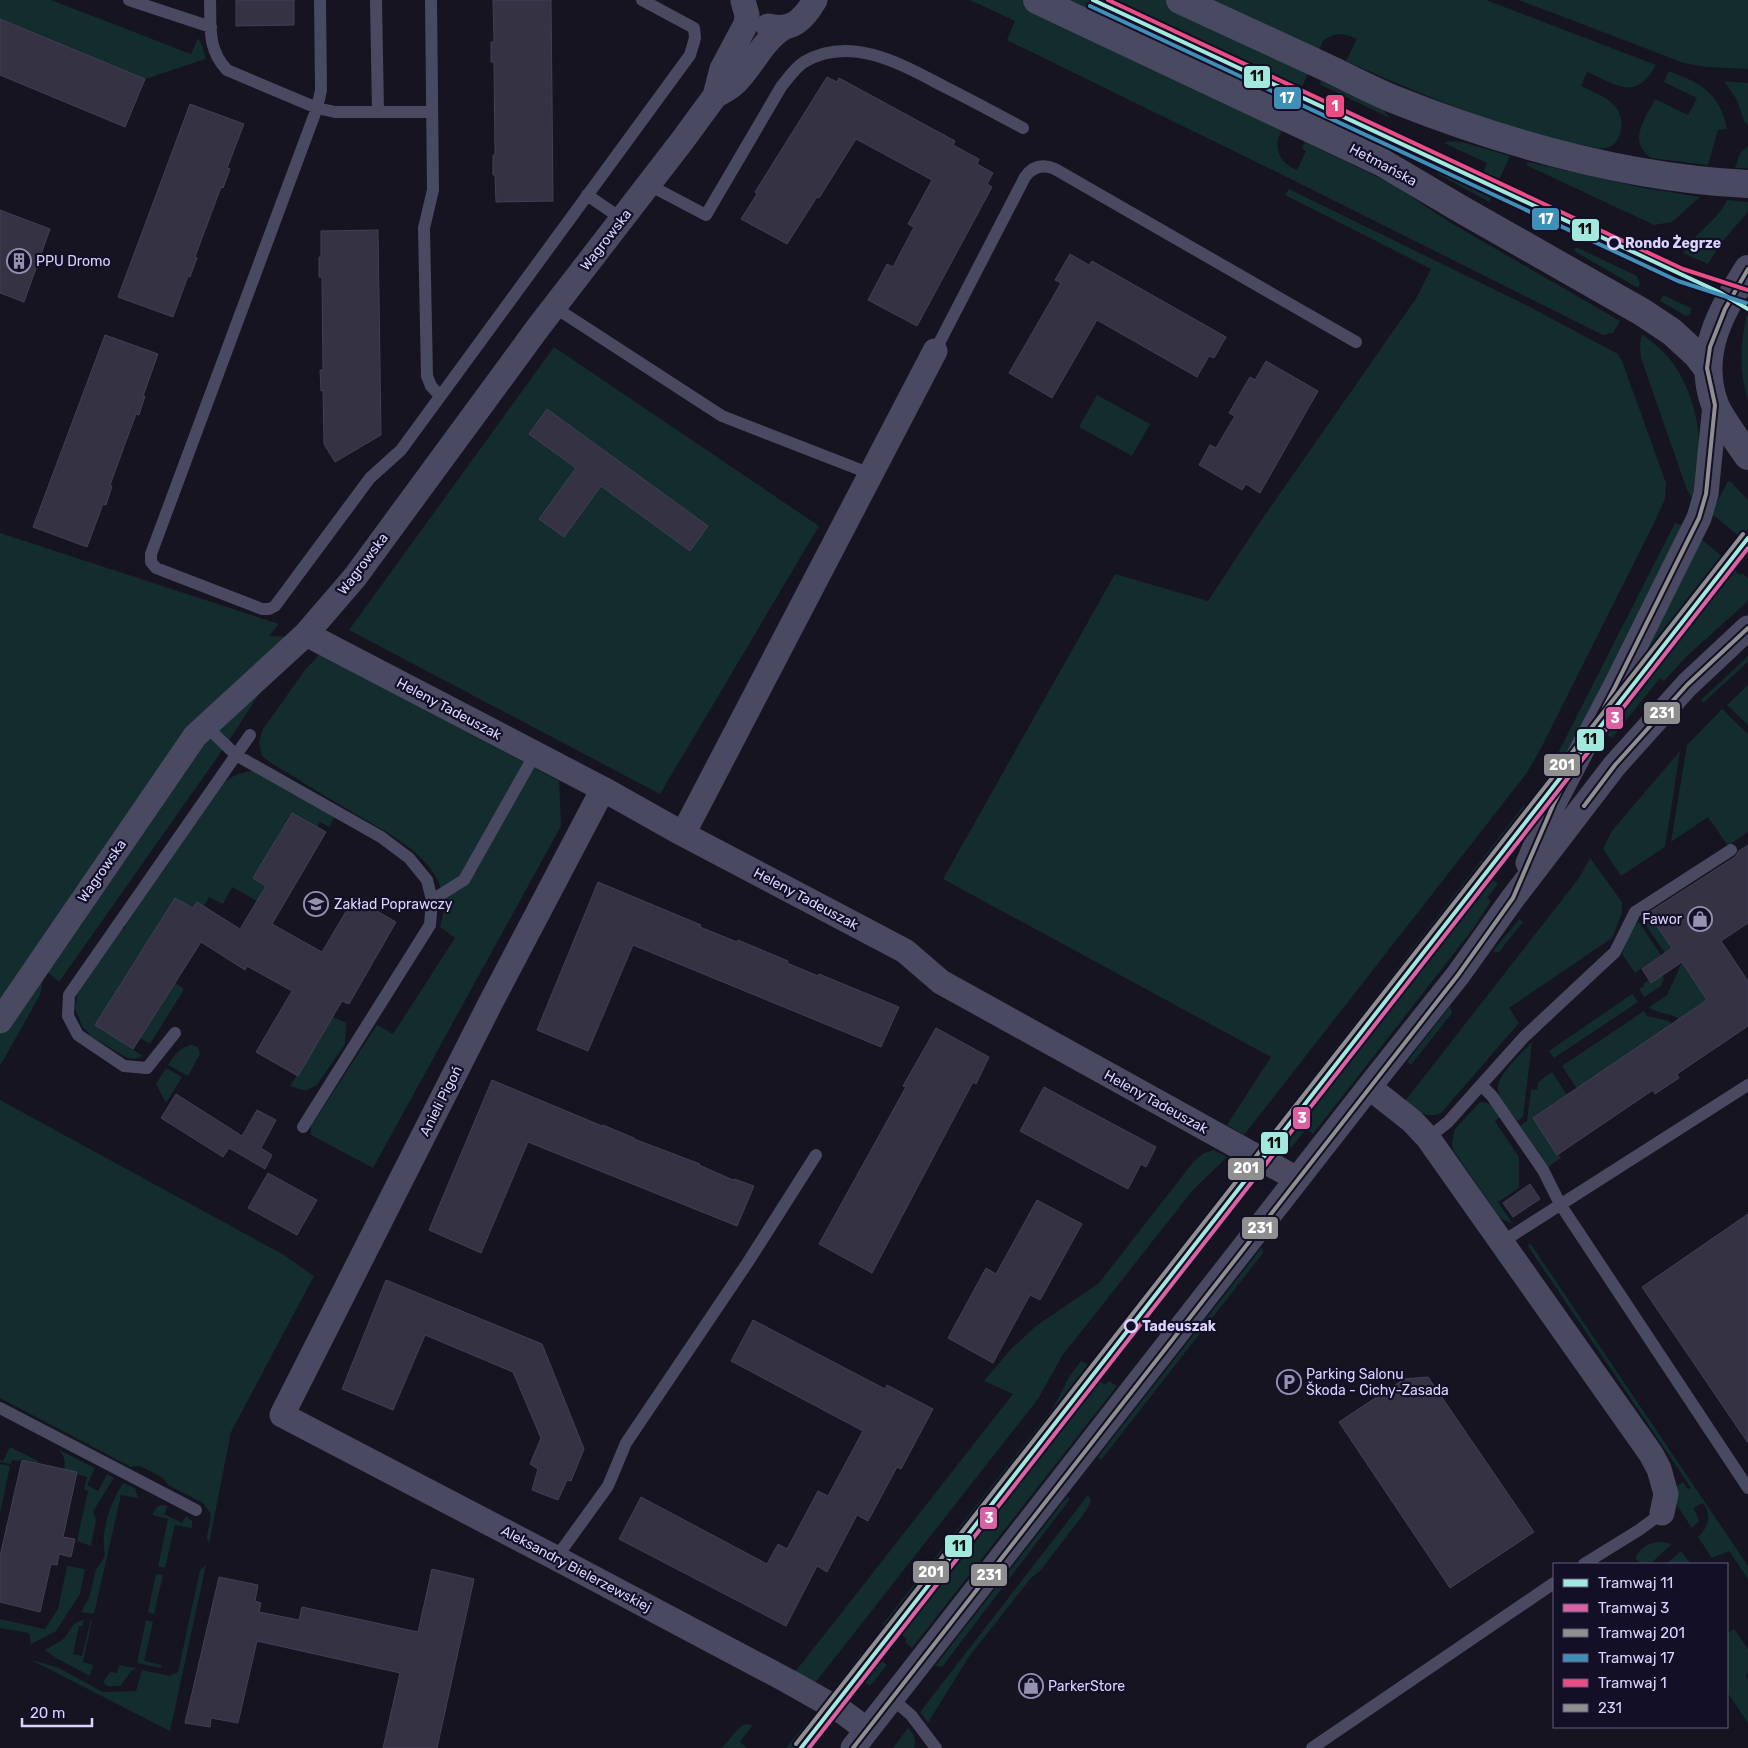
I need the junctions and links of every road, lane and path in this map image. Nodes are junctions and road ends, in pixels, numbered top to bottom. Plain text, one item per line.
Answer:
1 (129, 0) edge
2 (210, 0) edge
3 (320, 0) edge
4 (376, 0) edge
5 (431, 0) edge
6 (642, 0) edge
7 (743, 0) edge
8 (815, 0) edge
9 (1037, 0) edge
10 (1180, 0) edge
11 (156, 5) edge
12 (211, 27) junction
13 (785, 27) junction
14 (715, 96) junction
15 (317, 108) junction
16 (378, 112) junction
17 (432, 112) junction
18 (1023, 128) dead end
19 (1748, 184) edge
20 (649, 185) junction
21 (587, 195) junction
22 (622, 219) junction
23 (1748, 269) edge
24 (554, 307) junction
25 (1356, 342) dead end
26 (935, 351) joint
27 (1707, 368) junction
28 (440, 396) junction
29 (1715, 405) junction
30 (1748, 456) edge
31 (871, 474) junction
32 (1748, 628) edge
33 (306, 634) junction
34 (206, 726) junction
35 (250, 735) dead end
36 (535, 754) junction
37 (236, 755) junction
38 (603, 789) junction
39 (683, 834) junction
40 (1731, 850) dead end
41 (1513, 898) junction
42 (432, 900) junction
43 (0, 1021) edge
44 (175, 1034) dead end
45 (1481, 1085) junction
46 (1748, 1085) edge
47 (1369, 1087) junction
48 (304, 1127) dead end
49 (1428, 1138) junction
50 (816, 1155) dead end
51 (1297, 1180) junction
52 (1560, 1204) junction
53 (1502, 1242) junction
54 (0, 1408) edge
55 (282, 1415) joint
56 (1748, 1488) edge
57 (196, 1510) dead end
58 (1662, 1512) joint
59 (556, 1558) junction
60 (1586, 1563) edge
61 (1553, 1584) edge
62 (891, 1698) junction
63 (860, 1739) edge
64 (931, 1745) edge
65 (1312, 1748) edge

1 - 11 lane
2 - 12 lane
3 - 15 lane
4 - 16 lane
5 - 17 lane
6 - 21 lane
7 - 13 street
7 - 14 street, Wagrowska
8 - 13 street, Wagrowska
9 - 27 street, Hetmańska
10 - 19 street
11 - 12 lane
12 - 15 lane
13 - 14 street, Wagrowska
14 - 20 street, Wagrowska
15 - 16 lane
15 - 28 lane
16 - 17 lane
17 - 28 lane
18 - 20 lane
20 - 22 street, Wagrowska
21 - 22 lane
21 - 28 lane
22 - 24 street, Wagrowska
23 - 27 street
24 - 31 lane
24 - 33 street, Wagrowska
25 - 26 lane
26 - 31 street
27 - 29 street
29 - 30 street
29 - 41 street
31 - 39 street
32 - 41 street
33 - 34 street, Wagrowska
33 - 36 street, Heleny Tadeuszak
34 - 37 lane
34 - 43 street, Wagrowska
35 - 37 lane
36 - 38 street, Heleny Tadeuszak
36 - 42 lane
37 - 42 lane
37 - 44 lane
38 - 39 street, Heleny Tadeuszak
38 - 55 street, Anieli Pigoń
39 - 51 street, Heleny Tadeuszak
40 - 45 lane
41 - 47 street
42 - 48 lane
45 - 49 lane
45 - 52 lane
46 - 52 lane
47 - 49 street
47 - 51 street
49 - 53 street
50 - 59 lane
51 - 62 street
52 - 53 lane
52 - 56 lane
53 - 58 street
54 - 57 lane
55 - 59 street, Aleksandry Bielerzewskiej
58 - 60 lane
59 - 63 street, Aleksandry Bielerzewskiej
61 - 65 lane
62 - 63 street
62 - 64 lane

